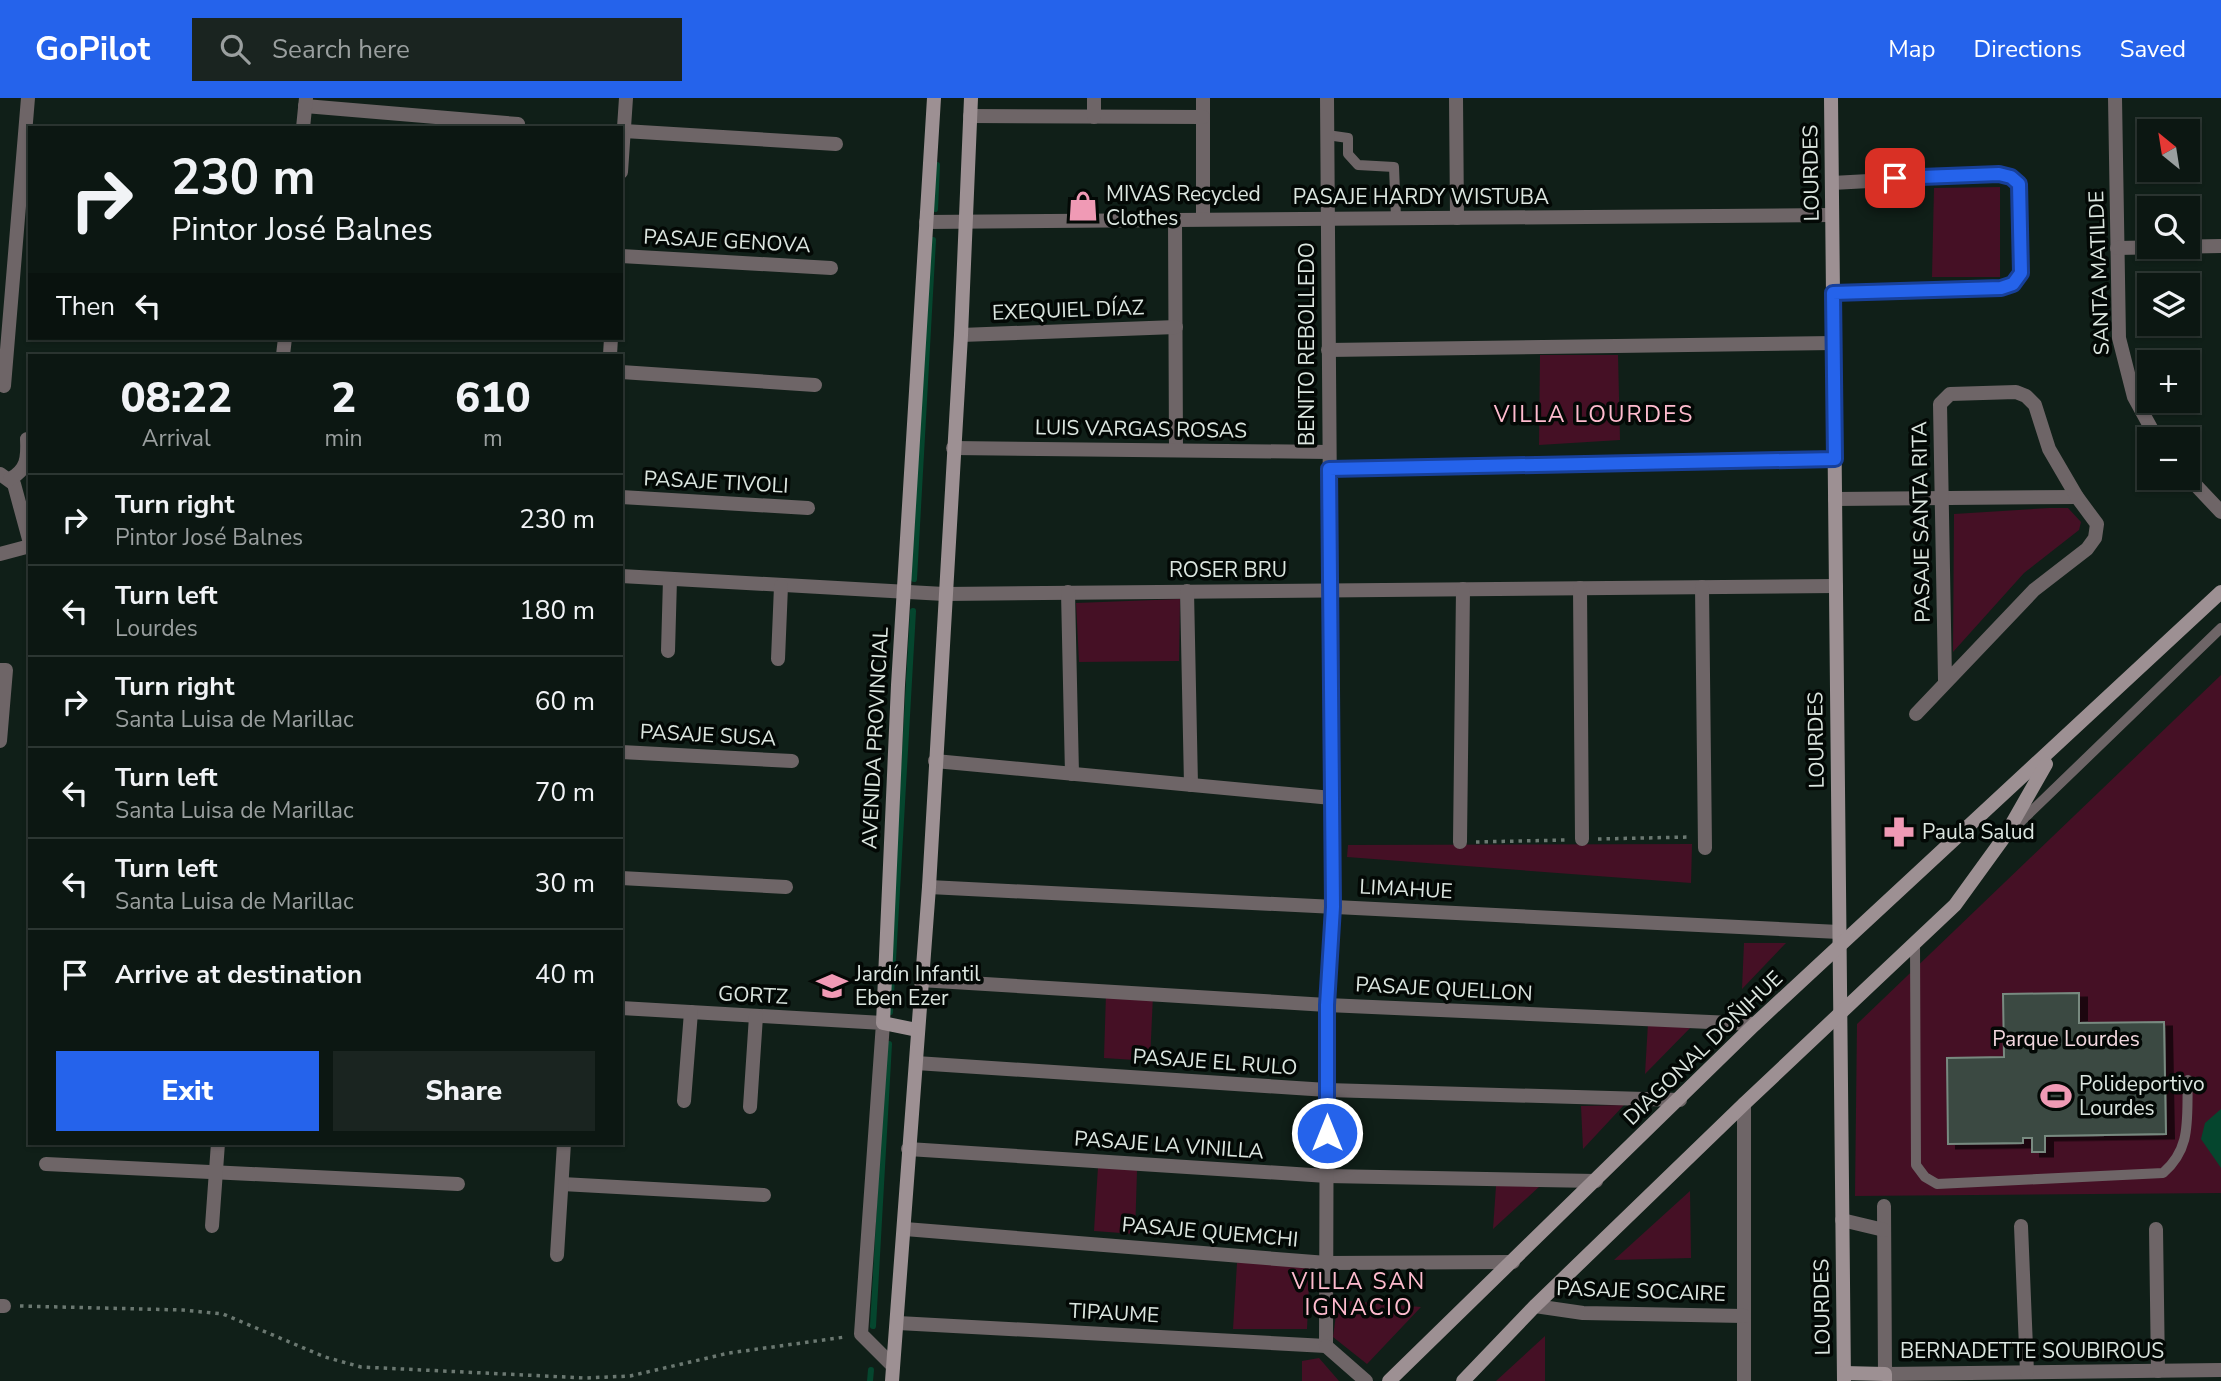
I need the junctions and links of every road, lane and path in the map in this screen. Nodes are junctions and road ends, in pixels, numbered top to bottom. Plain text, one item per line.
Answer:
1 (28, 98) edge
2 (626, 98) edge
3 (934, 98) edge
4 (971, 98) edge
5 (1094, 98) edge
6 (1203, 98) edge
7 (1327, 98) edge
8 (1456, 98) edge
9 (1831, 98) edge
10 (2115, 98) edge
11 (305, 102) edge
12 (970, 116) junction
13 (1094, 117) junction
14 (1203, 117) junction
15 (518, 124) dead end
16 (303, 126) edge
17 (624, 131) junction
18 (1327, 135) junction
19 (836, 144) dead end
20 (623, 145) edge
21 (1832, 183) junction
22 (1832, 215) junction
23 (1396, 218) junction
24 (1457, 218) junction
25 (1203, 219) junction
26 (1328, 219) junction
27 (1175, 220) junction
28 (966, 221) junction
29 (926, 222) junction
30 (2221, 246) edge
31 (2117, 248) junction
32 (623, 256) edge
33 (831, 268) dead end
34 (7, 274) edge
35 (1833, 293) junction
36 (1176, 327) junction
37 (961, 335) junction
38 (1834, 344) junction
39 (1328, 350) junction
40 (623, 372) edge
41 (815, 384) dead end
42 (4, 386) dead end
43 (2150, 427) edge
44 (27, 439) dead end
45 (953, 447) junction
46 (1176, 450) junction
47 (1329, 452) junction
48 (1835, 459) junction
49 (1329, 469) junction
50 (5, 476) edge
51 (2200, 490) edge
52 (623, 497) edge
53 (2077, 497) junction
54 (1940, 498) junction
55 (1835, 499) junction
56 (808, 508) dead end
57 (2221, 512) edge
58 (28, 536) edge
59 (28, 546) edge
60 (0, 554) edge
61 (623, 576) edge
62 (670, 579) junction
63 (781, 586) junction
64 (1836, 586) junction
65 (1702, 587) junction
66 (1580, 588) junction
67 (1464, 589) junction
68 (1330, 590) junction
69 (1187, 591) junction
70 (2221, 592) edge
71 (904, 593) junction
72 (1068, 593) junction
73 (944, 594) junction
74 (2221, 628) edge
75 (668, 651) dead end
76 (778, 659) dead end
77 (0, 670) edge
78 (1945, 680) junction
79 (1916, 714) dead end
80 (0, 741) edge
81 (2053, 751) junction
82 (623, 752) edge
83 (792, 761) dead end
84 (935, 761) junction
85 (1072, 774) junction
86 (1191, 785) junction
87 (1332, 798) junction
88 (2005, 836) junction
89 (1581, 839) dead end
90 (1460, 842) dead end
91 (1704, 848) dead end
92 (623, 877) edge
93 (786, 887) dead end
94 (929, 887) junction
95 (1333, 907) junction
96 (1839, 939) junction
97 (1915, 944) junction
98 (920, 980) junction
99 (1327, 1005) junction
100 (623, 1008) edge
101 (691, 1012) junction
102 (756, 1016) junction
103 (1840, 1017) junction
104 (883, 1023) junction
105 (1755, 1024) junction
106 (917, 1030) junction
107 (916, 1063) junction
108 (2188, 1080) dead end
109 (1327, 1090) junction
110 (1680, 1100) junction
111 (684, 1101) dead end
112 (1744, 1104) junction
113 (750, 1107) dead end
114 (218, 1145) edge
115 (564, 1145) edge
116 (908, 1149) junction
117 (46, 1164) dead end
118 (216, 1173) junction
119 (1327, 1176) junction
120 (1596, 1181) junction
121 (562, 1184) junction
122 (458, 1185) dead end
123 (764, 1195) dead end
124 (1884, 1206) dead end
125 (1842, 1220) junction
126 (212, 1226) dead end
127 (2021, 1226) dead end
128 (905, 1229) junction
129 (2156, 1229) dead end
130 (1884, 1230) junction
131 (557, 1255) dead end
132 (1513, 1262) junction
133 (1327, 1263) junction
134 (2, 1306) edge
135 (1535, 1306) junction
136 (1744, 1316) junction
137 (898, 1323) junction
138 (861, 1334) junction
139 (1326, 1346) junction
140 (2221, 1370) edge
141 (2027, 1372) junction
142 (892, 1373) edge
143 (2151, 1374) edge
144 (1844, 1377) edge
145 (1885, 1377) edge
146 (1366, 1381) edge
147 (1389, 1381) edge
148 (1463, 1381) edge
149 (1744, 1381) edge

1 - 34 street
2 - 17 street
3 - 29 street, AVENIDA PROVINCIAL
4 - 12 street
5 - 13 street
6 - 14 street
7 - 18 street, BENITO REBOLLEDO
8 - 24 street
9 - 21 street, LOURDES
10 - 31 street, SANTA MATILDE
11 - 15 street
11 - 16 street
12 - 13 street
12 - 28 street
13 - 14 street
14 - 25 street
17 - 19 street
17 - 20 street
18 - 23 lane
18 - 26 street, BENITO REBOLLEDO
21 - 22 street, LOURDES
21 - 35 street
22 - 24 street, PASAJE HARDY WISTUBA
22 - 35 street, LOURDES
23 - 24 street, PASAJE HARDY WISTUBA
23 - 26 street, PASAJE HARDY WISTUBA
25 - 26 street, PASAJE HARDY WISTUBA
25 - 27 street, PASAJE HARDY WISTUBA
26 - 39 street, BENITO REBOLLEDO
27 - 28 street, PASAJE HARDY WISTUBA
27 - 36 street
28 - 29 street, PASAJE HARDY WISTUBA
28 - 37 street
29 - 71 street, AVENIDA PROVINCIAL
30 - 31 street
31 - 43 street, SANTA MATILDE
32 - 33 street, PASAJE GENOVA
34 - 42 street
35 - 38 street, LOURDES
36 - 37 street, EXEQUIEL DÍAZ
36 - 46 street
37 - 45 street
38 - 39 street
38 - 48 street, LOURDES
39 - 47 street, BENITO REBOLLEDO
40 - 41 street
44 - 50 street
45 - 46 street, LUIS VARGAS ROSAS
45 - 73 street
46 - 47 street, LUIS VARGAS ROSAS
47 - 49 street, BENITO REBOLLEDO
48 - 49 street
48 - 55 street, LOURDES
49 - 68 street, BENITO REBOLLEDO
50 - 58 street
51 - 57 street
52 - 56 street, PASAJE TIVOLI
53 - 54 street
53 - 54 street, PASAJE SANTA RITA
53 - 78 street, PASAJE SANTA RITA
54 - 55 street
54 - 78 street, PASAJE SANTA RITA
55 - 64 street, LOURDES
59 - 60 street
61 - 62 street, ROSER BRU
62 - 63 street, ROSER BRU
62 - 75 street
63 - 71 street, ROSER BRU
63 - 76 street
64 - 65 street, ROSER BRU
64 - 96 street, LOURDES
65 - 66 street, ROSER BRU
65 - 91 street
66 - 67 street, ROSER BRU
66 - 89 street
67 - 68 street, ROSER BRU
67 - 90 street
68 - 69 street, ROSER BRU
68 - 87 street, BENITO REBOLLEDO
69 - 72 street, ROSER BRU
69 - 86 street
70 - 81 street, DIAGONAL DOÑIHUE
71 - 73 street, ROSER BRU
71 - 104 street, AVENIDA PROVINCIAL
72 - 73 street, ROSER BRU
72 - 85 street
73 - 84 street
74 - 88 lane, DIAGONAL DOÑIHUE
77 - 80 street
78 - 79 street, PASAJE SANTA RITA
81 - 88 street, DIAGONAL DOÑIHUE
81 - 96 street, DIAGONAL DOÑIHUE
82 - 83 street, PASAJE SUSA
84 - 85 street
84 - 94 street
85 - 86 street
86 - 87 street
87 - 95 street, BENITO REBOLLEDO
88 - 97 street, DIAGONAL DOÑIHUE
92 - 93 street
94 - 95 street, LIMAHUE
94 - 98 street
95 - 96 street, LIMAHUE
95 - 99 street, BENITO REBOLLEDO
96 - 103 street, LOURDES
96 - 105 street, DIAGONAL DOÑIHUE
97 - 103 street, DIAGONAL DOÑIHUE
97 - 108 lane
98 - 99 street, PASAJE QUELLON
98 - 106 street
99 - 105 street, PASAJE QUELLON
99 - 109 street, BENITO REBOLLEDO
100 - 101 street, GORTZ
101 - 102 street, GORTZ
101 - 111 street
102 - 104 street, GORTZ
102 - 113 street
103 - 112 street, DIAGONAL DOÑIHUE
103 - 125 street, LOURDES
104 - 106 street
104 - 138 street, AVENIDA PROVINCIAL
105 - 110 street, DIAGONAL DOÑIHUE
106 - 107 street
107 - 109 street, PASAJE EL RULO
107 - 116 street
109 - 110 street, PASAJE EL RULO
109 - 119 street, BENITO REBOLLEDO
110 - 120 street, DIAGONAL DOÑIHUE
112 - 135 street, DIAGONAL DOÑIHUE
112 - 136 street
114 - 118 street
115 - 121 street
116 - 119 street, PASAJE LA VINILLA
116 - 128 street
117 - 118 street
118 - 122 street
118 - 126 street
119 - 120 street, PASAJE LA VINILLA
119 - 133 street, BENITO REBOLLEDO
120 - 132 street, DIAGONAL DOÑIHUE
121 - 123 street
121 - 131 street
124 - 130 street
125 - 130 street
125 - 144 street, LOURDES
127 - 141 street
128 - 133 street, PASAJE QUEMCHI
128 - 137 street
129 - 143 street
130 - 145 street
132 - 133 street, PASAJE QUEMCHI
132 - 147 street, DIAGONAL DOÑIHUE
133 - 139 street, BENITO REBOLLEDO
134 - 138 path
135 - 136 street, PASAJE SOCAIRE
135 - 148 street, DIAGONAL DOÑIHUE
136 - 149 street
137 - 139 street, TIPAUME
137 - 142 street
138 - 142 street
139 - 146 street
140 - 143 street, BERNADETTE SOUBIROUS
141 - 143 street, BERNADETTE SOUBIROUS
141 - 145 street, BERNADETTE SOUBIROUS
144 - 145 street, BERNADETTE SOUBIROUS

